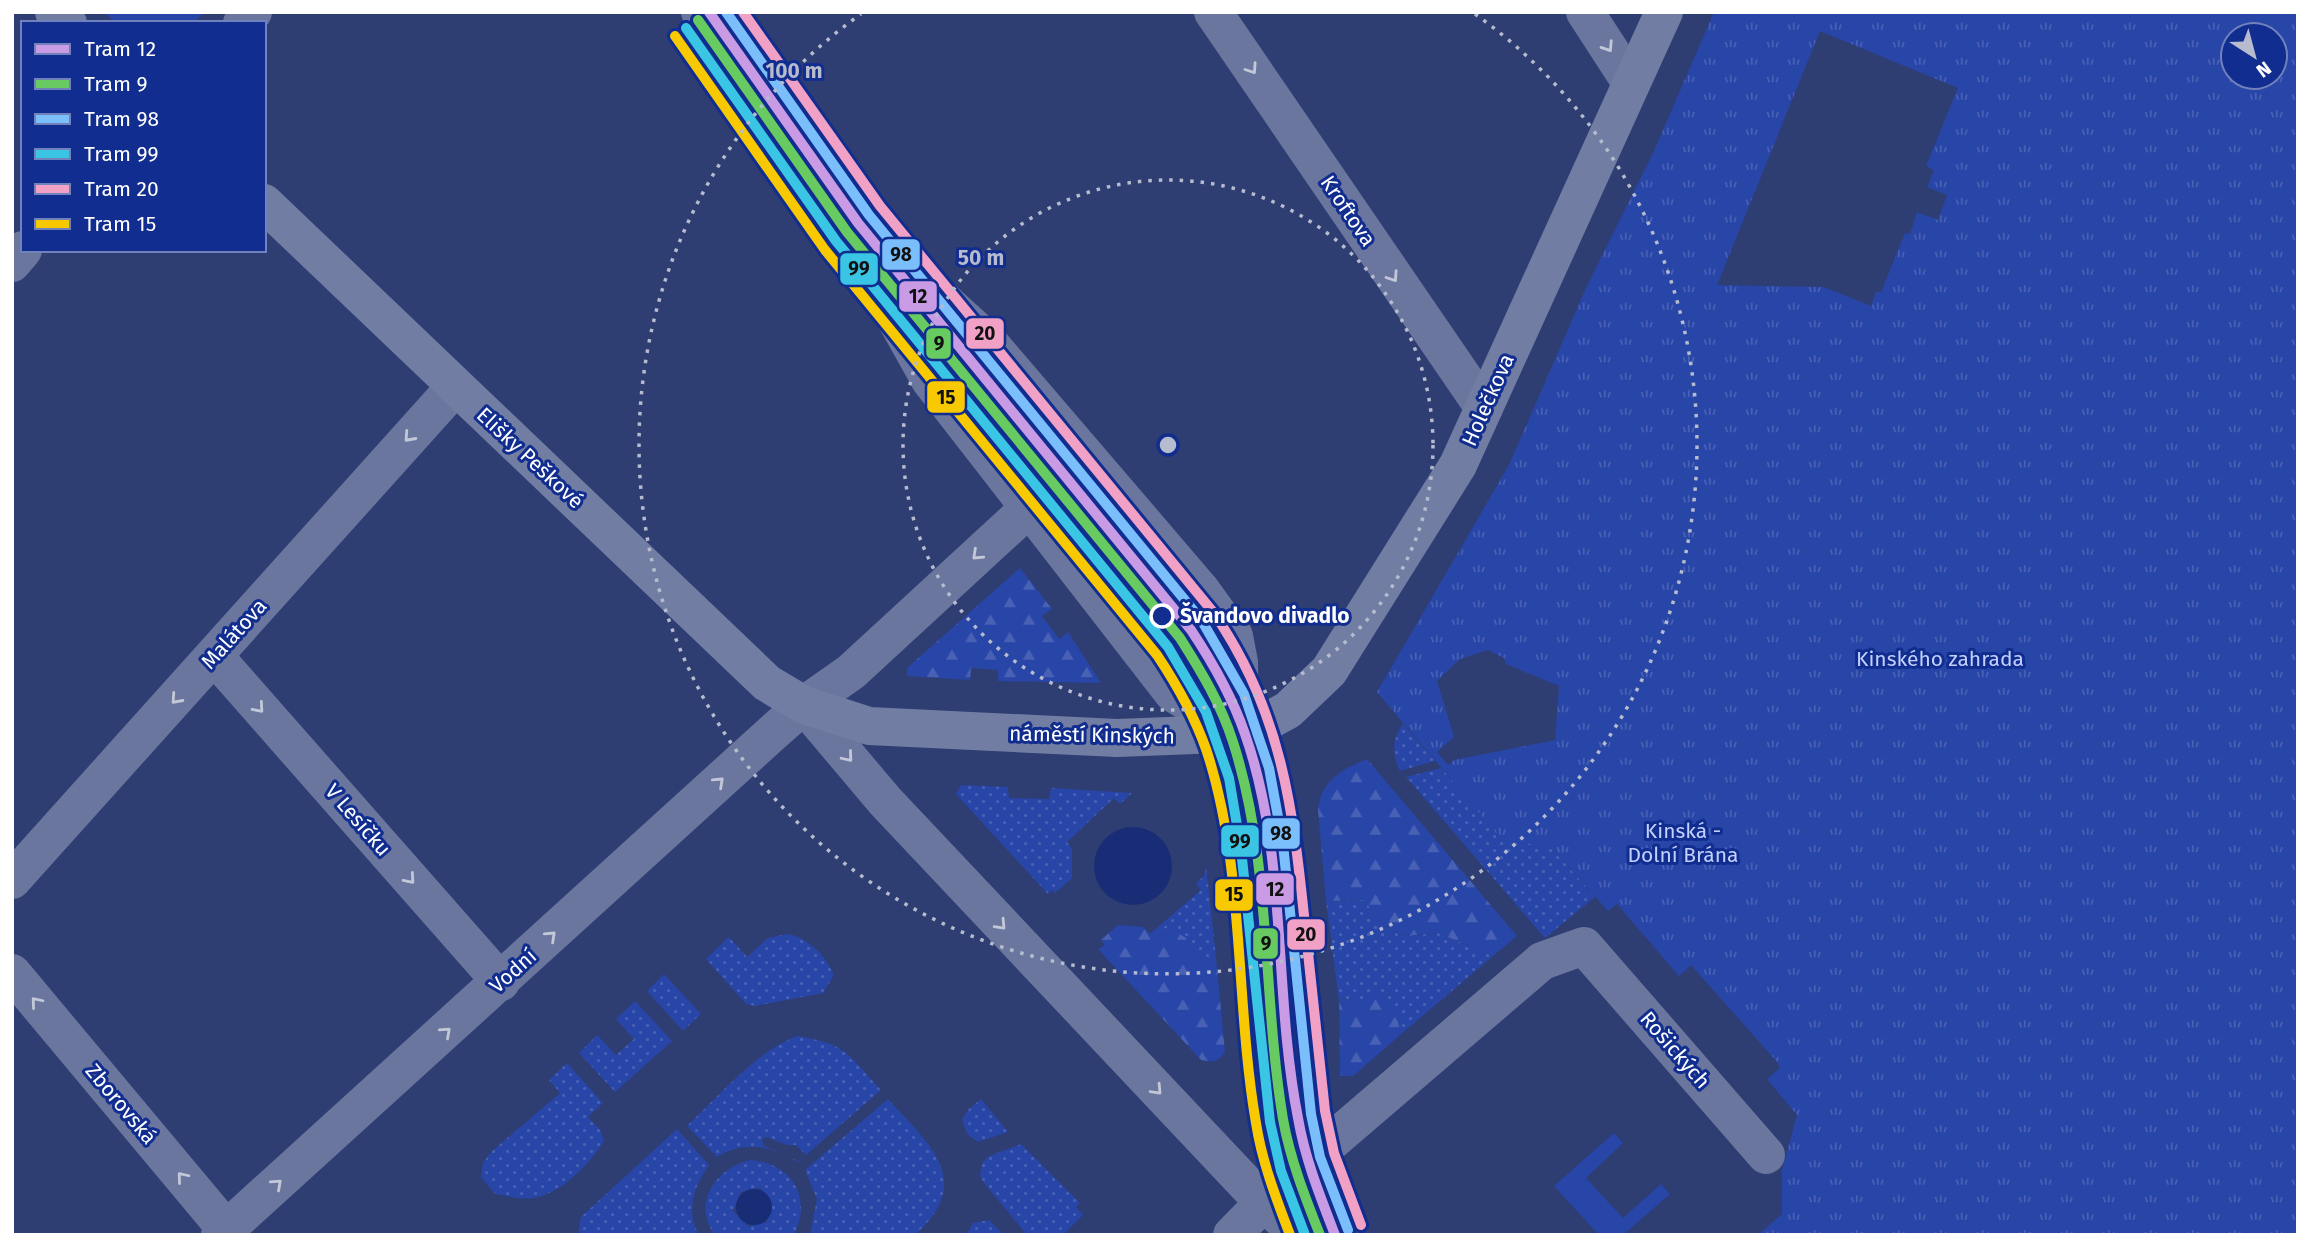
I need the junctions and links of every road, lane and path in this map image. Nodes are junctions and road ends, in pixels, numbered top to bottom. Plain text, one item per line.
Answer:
1 (699, 12) edge
2 (1213, 12) edge
3 (1585, 12) edge
4 (1664, 12) edge
5 (1631, 83) junction
6 (820, 184) junction
7 (266, 205) edge
8 (455, 387) junction
9 (1484, 408) junction
10 (1028, 509) junction
11 (215, 657) junction
12 (804, 705) junction
13 (1240, 734) junction
14 (12, 880) edge
15 (12, 974) edge
16 (501, 982) junction
17 (1766, 1154) dead end
18 (1293, 1174) junction
19 (1264, 1203) junction
20 (226, 1233) edge
21 (1232, 1235) edge
22 (1300, 1235) edge
23 (1321, 1235) edge

1 - 6 street
2 -> 9 street, Kroftova
3 -> 5 street
4 - 5 street, Holečkova
5 - 9 street, Holečkova
6 - 10 street
6 - 13 street
7 - 8 street, Elišky Peškové
8 -> 11 street, Malátova
8 - 12 street, Elišky Peškové
9 - 13 street, Holečkova
10 -> 12 street
10 - 13 street
11 -> 14 street, Malátova
11 -> 16 street, V Lesíčku
12 - 13 street, náměstí Kinských
16 -> 12 street, Vodní
12 -> 19 street
13 - 18 street
20 -> 15 street, Zborovská
20 -> 16 street, Vodní
17 - 18 street, Rošických
18 - 19 street
18 - 23 street
19 - 21 street
19 - 22 street

